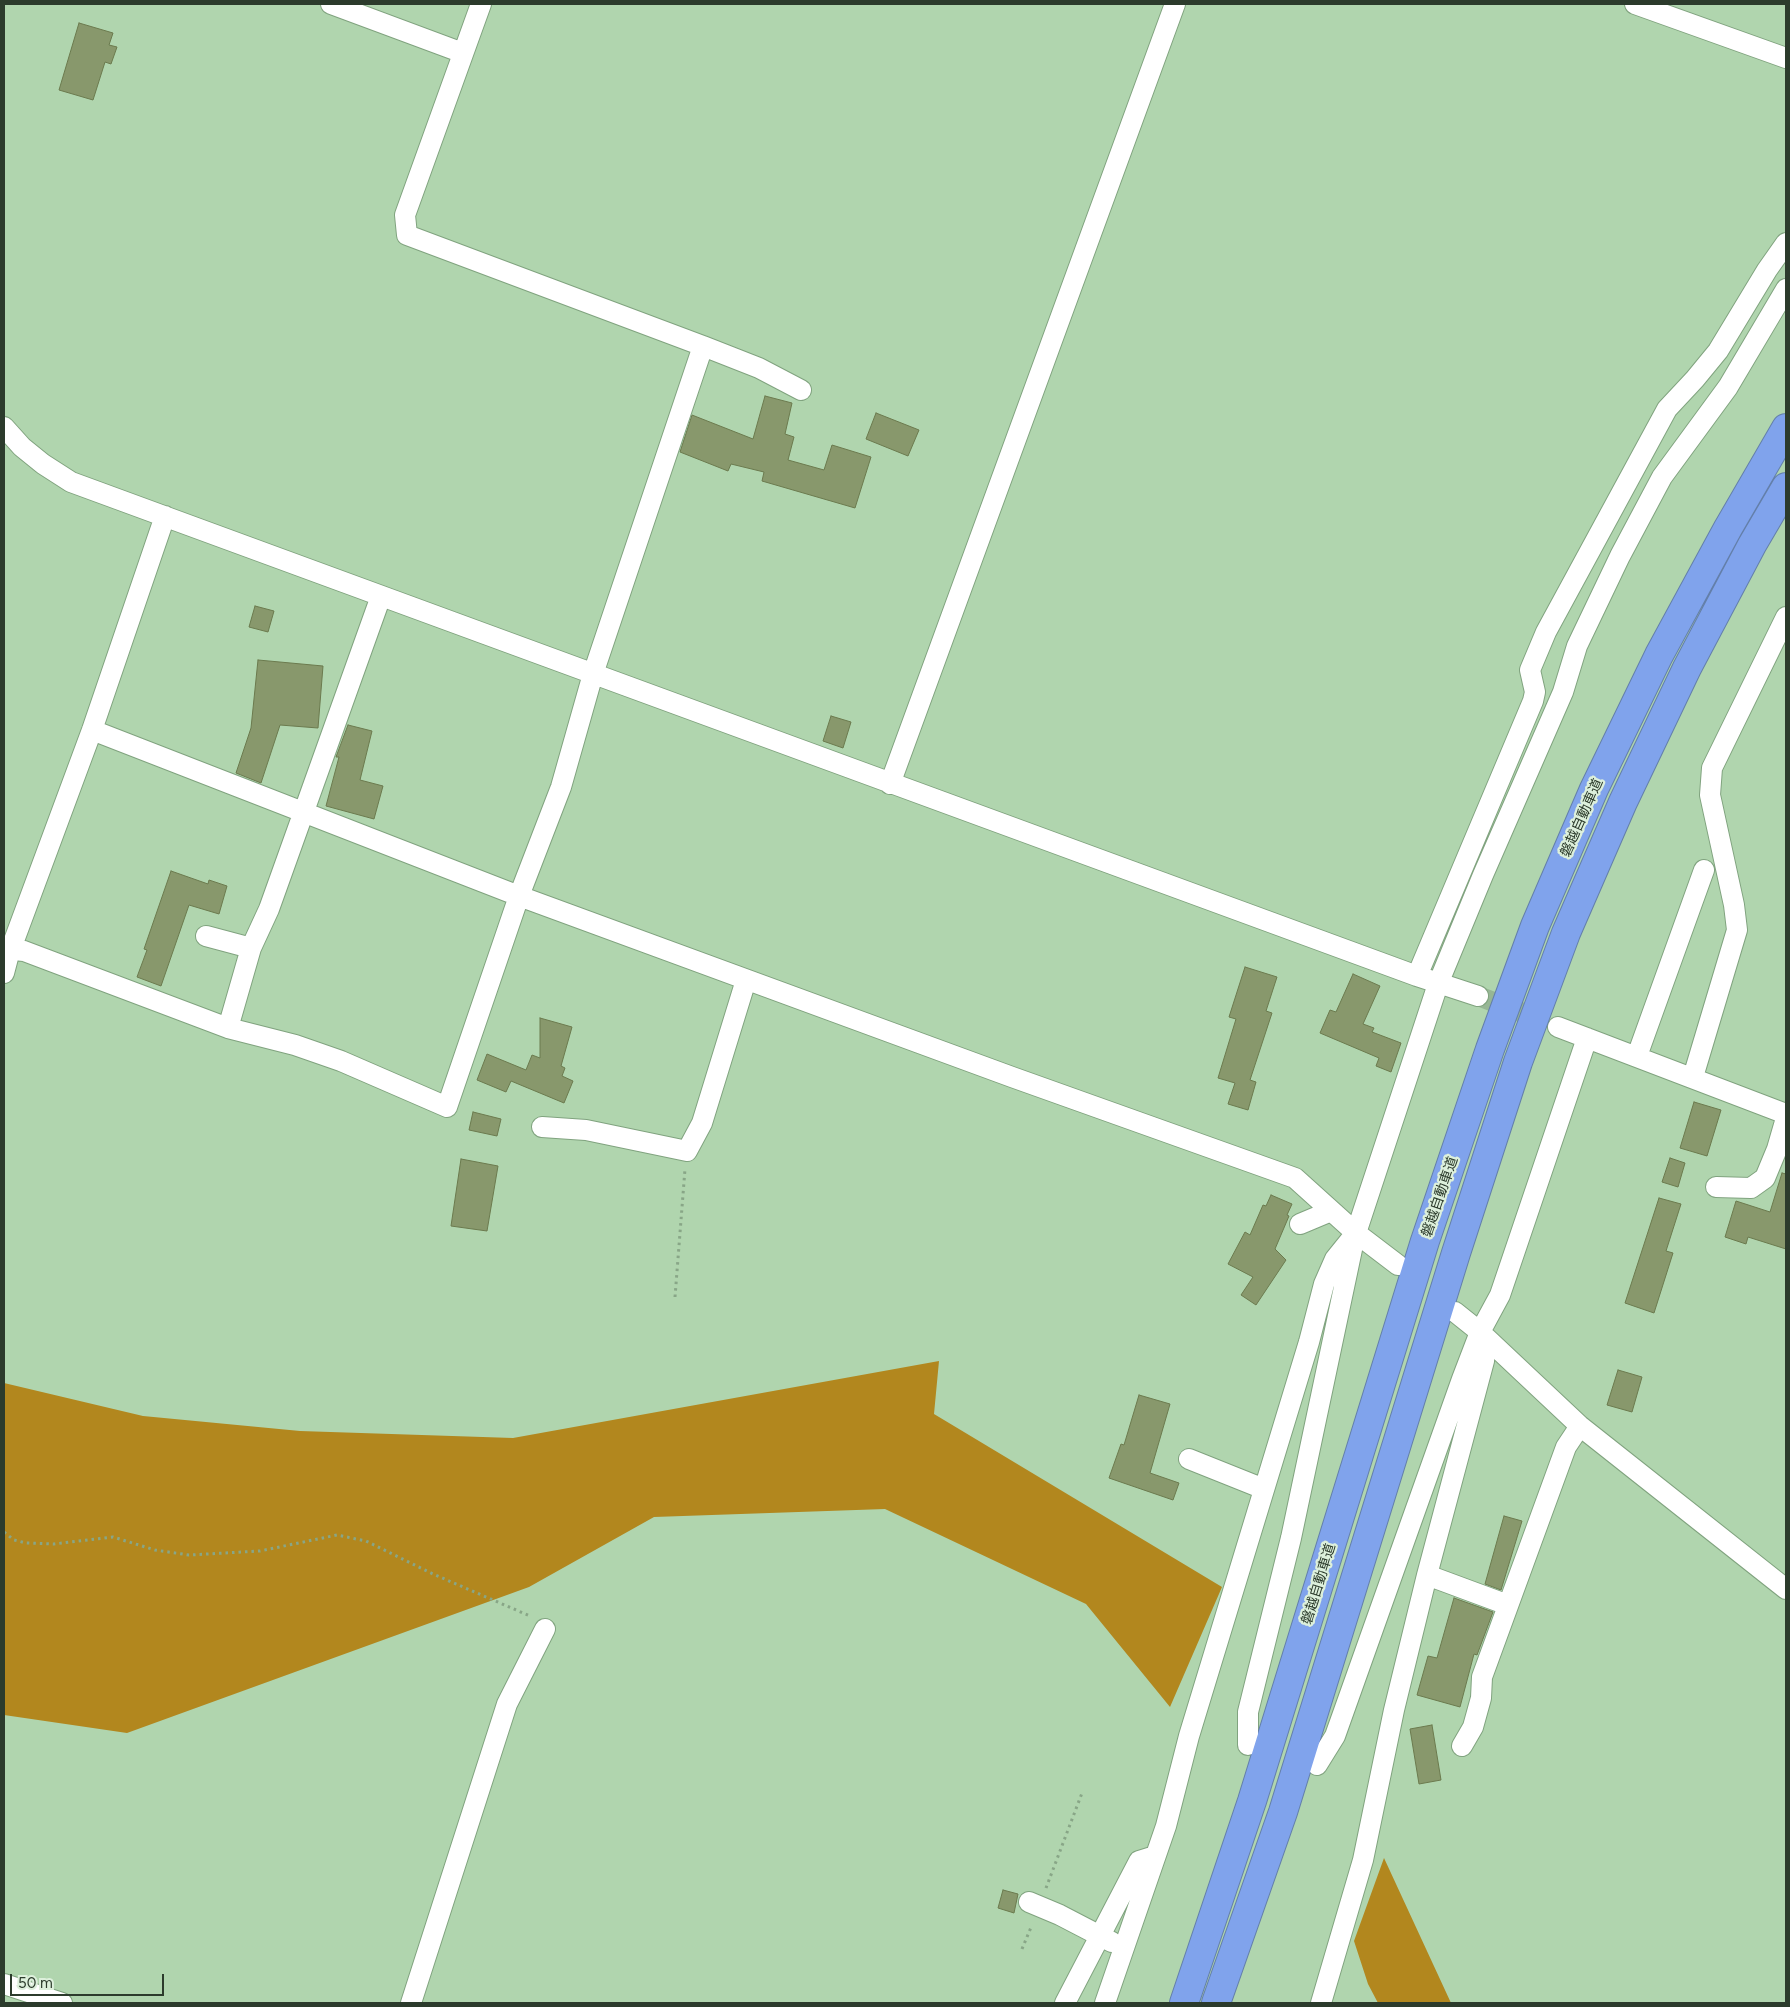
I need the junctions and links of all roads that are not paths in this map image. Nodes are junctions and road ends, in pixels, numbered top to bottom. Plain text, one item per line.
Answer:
1 (331, 4) edge
2 (481, 4) edge
3 (1175, 4) edge
4 (1635, 4) edge
5 (463, 53) junction
6 (1786, 58) edge
7 (1786, 243) edge
8 (1786, 289) edge
9 (703, 346) junction
10 (801, 390) dead end
11 (4, 427) edge
12 (1786, 428) edge
13 (1786, 487) edge
14 (165, 516) junction
15 (381, 596) junction
16 (1786, 618) edge
17 (593, 674) junction
18 (92, 730) junction
19 (890, 784) junction
20 (304, 813) junction
21 (1704, 870) dead end
22 (519, 896) junction
23 (206, 936) dead end
24 (251, 948) junction
25 (6, 953) edge
26 (4, 973) edge
27 (1417, 976) junction
28 (746, 980) junction
29 (1438, 984) junction
30 (1478, 996) tunnel mouth
31 (1558, 1027) tunnel mouth
32 (228, 1028) junction
33 (1587, 1038) junction
34 (1637, 1056) junction
35 (1693, 1077) junction
36 (1786, 1114) edge
37 (1786, 1118) edge
38 (542, 1127) dead end
39 (1716, 1187) dead end
40 (1331, 1211) junction
41 (1300, 1224) dead end
42 (1356, 1233) junction
43 (1398, 1264) dead end
44 (1455, 1312) dead end
45 (1480, 1332) junction
46 (1580, 1426) junction
47 (1189, 1459) dead end
48 (1264, 1489) junction
49 (1427, 1575) junction
50 (1786, 1589) edge
51 (1508, 1605) junction
52 (545, 1629) road end
53 (1248, 1745) dead end
54 (1462, 1746) dead end
55 (1317, 1765) dead end
56 (1155, 1856) junction
57 (1034, 1904) road end
58 (1100, 1936) junction
59 (1123, 1948) junction
60 (4, 1984) edge
61 (62, 2003) edge
62 (410, 2003) edge
63 (1065, 2003) edge
64 (1105, 2003) edge
65 (1184, 2003) edge
66 (1216, 2003) edge
67 (1321, 2003) edge

1 - 5 street
2 - 5 street
3 - 19 street
4 - 6 street
5 - 9 street
7 - 27 street
8 - 29 street
9 - 10 street
9 - 17 street
11 - 14 street
12 - 65 highway, 磐越自動車道
13 - 66 highway
14 - 15 street
14 - 18 street
15 - 17 street
15 - 20 street
16 - 35 street
17 - 19 street
17 - 22 street
18 - 20 street
18 - 25 street
19 - 27 street
20 - 22 street
20 - 24 street
21 - 34 street
22 - 28 street
22 - 32 street
23 - 24 street
24 - 32 street
25 - 26 street
25 - 32 street
27 - 29 street
28 - 38 street
28 - 40 street
29 - 30 street
29 - 42 street
31 - 33 street
33 - 34 street
33 - 45 street
34 - 35 street
35 - 36 street
37 - 39 street
40 - 41 street
40 - 42 street
42 - 43 street
42 - 48 street
42 - 53 street
44 - 45 street
45 - 46 street
45 - 49 street
45 - 55 street
46 - 50 street
46 - 51 street
47 - 48 street
48 - 56 street
49 - 51 street
49 - 67 street
51 - 54 street
52 - 62 street
56 - 58 street
56 - 59 street
57 - 58 street
58 - 59 street
58 - 63 street
59 - 64 street
60 - 61 street

